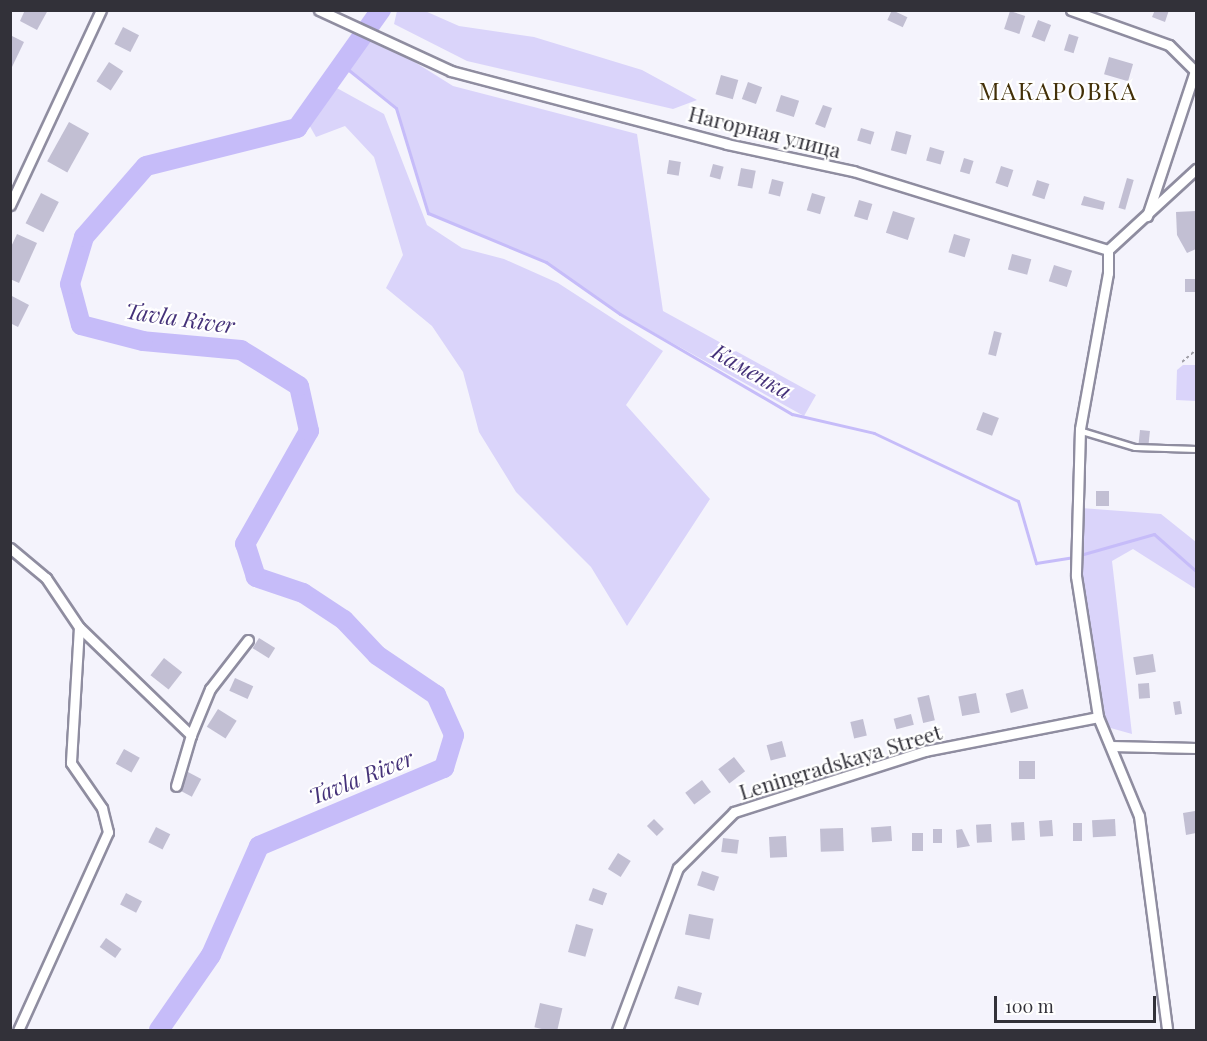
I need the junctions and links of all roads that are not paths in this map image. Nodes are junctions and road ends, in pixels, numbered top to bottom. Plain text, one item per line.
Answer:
1 (101, 10) edge
2 (319, 10) edge
3 (1071, 10) edge
4 (1196, 70) edge
5 (1197, 169) edge
6 (10, 206) edge
7 (1147, 216) junction
8 (1108, 250) junction
9 (1080, 429) junction
10 (1197, 449) edge
11 (10, 548) edge
12 (79, 627) junction
13 (248, 640) dead end
14 (1098, 717) junction
15 (191, 735) junction
16 (1112, 746) junction
17 (1197, 748) edge
18 (176, 786) dead end
19 (18, 1030) edge
20 (617, 1030) edge
21 (1167, 1030) edge

1 - 6 street
2 - 8 street, Нагорная улица
3 - 4 street
4 - 7 street
5 - 7 street
7 - 8 street
8 - 9 street
9 - 10 lane
9 - 14 street
11 - 12 street
12 - 15 street
12 - 19 street
13 - 15 street
14 - 16 street
14 - 20 street, Leningradskaya Street
15 - 18 street
16 - 17 street
16 - 21 street

